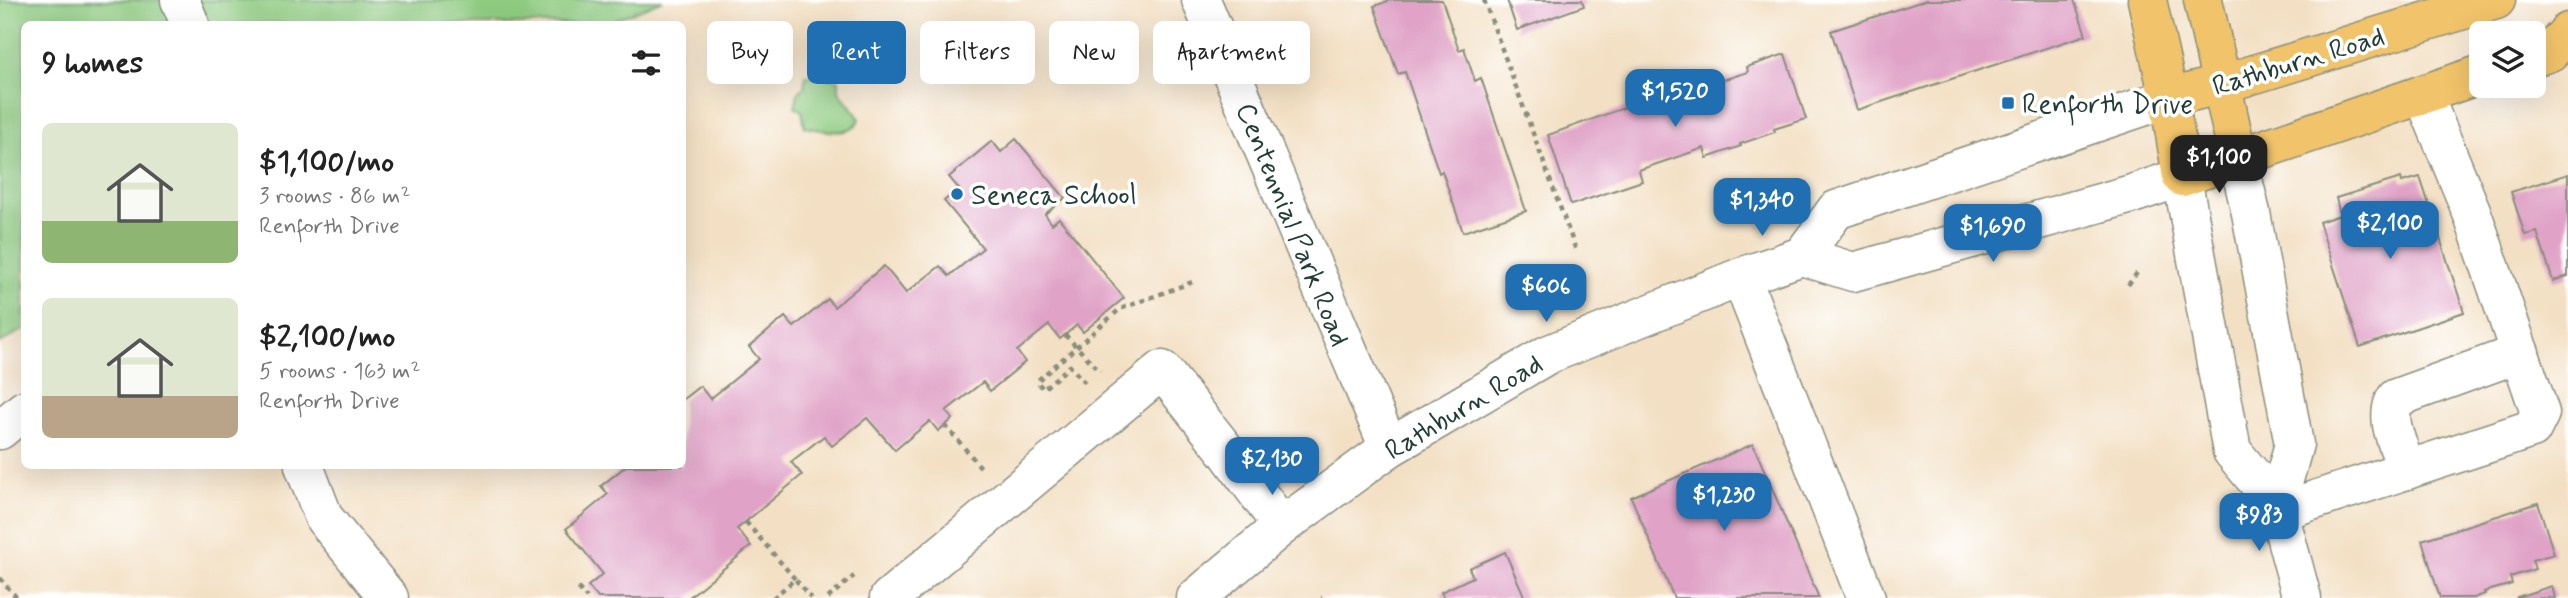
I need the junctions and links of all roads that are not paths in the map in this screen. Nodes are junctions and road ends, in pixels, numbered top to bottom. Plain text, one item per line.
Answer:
1 (180, 0) edge
2 (1202, 0) edge
3 (2147, 0) edge
4 (2203, 0) edge
5 (2496, 0) edge
6 (189, 21) edge
7 (2568, 32) edge
8 (2546, 52) edge
9 (2469, 78) edge
10 (2222, 84) junction
11 (2423, 94) junction
12 (2169, 98) junction
13 (2238, 158) junction
14 (2182, 177) junction
15 (1802, 256) junction
16 (1741, 277) junction
17 (2519, 353) junction
18 (21, 412) edge
19 (0, 430) edge
20 (1388, 448) junction
21 (305, 469) edge
22 (2407, 470) junction
23 (2278, 509) junction
24 (1283, 526) junction
25 (389, 598) edge
26 (889, 598) edge
27 (1196, 598) edge
28 (1866, 598) edge
29 (2302, 598) edge

1 - 6 street
2 - 20 street, Centennial Park Road
3 - 12 main road
4 - 10 main road
5 - 10 main road, Rathburn Road
7 - 8 main road
9 - 11 main road
10 - 12 main road, Rathburn Road
10 - 13 main road
11 - 13 main road
11 - 17 street
12 - 14 main road
12 - 15 street, Rathburn Road
13 - 14 main road
13 - 23 street
14 - 15 street
14 - 23 street
15 - 16 street, Rathburn Road
16 - 20 street, Rathburn Road
16 - 28 street
17 - 22 street
17 - 22 street
18 - 19 street
20 - 24 street, Rathburn Road
21 - 25 street
22 - 23 street
23 - 29 street
24 - 26 street
24 - 27 street, Rathburn Road

